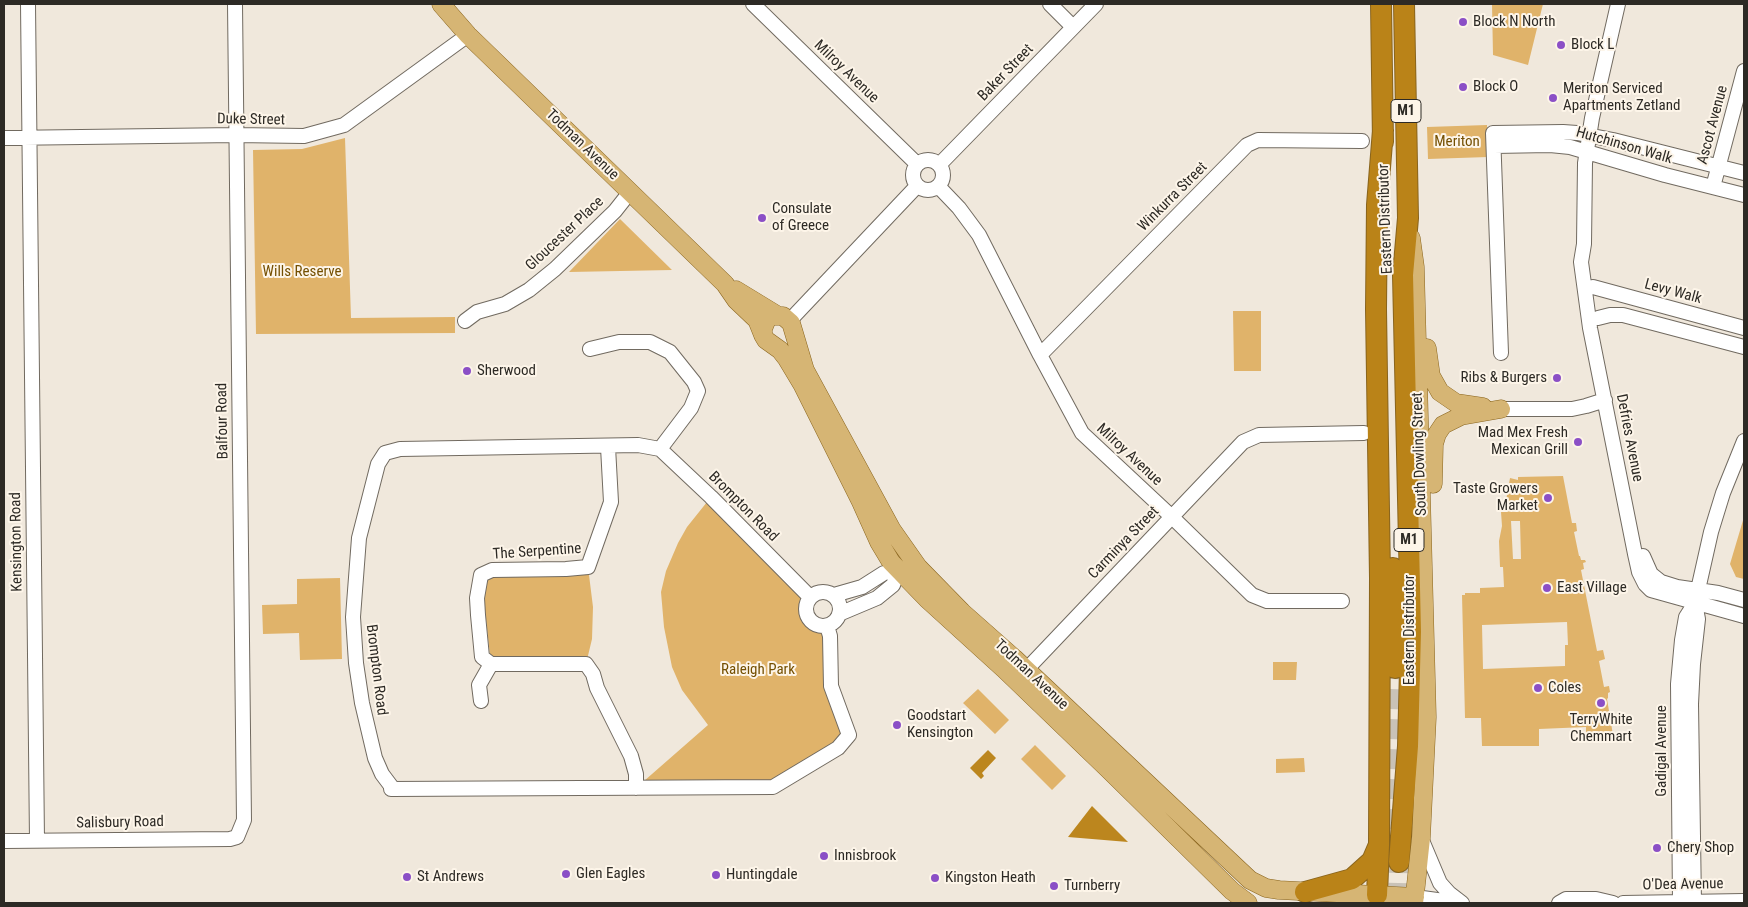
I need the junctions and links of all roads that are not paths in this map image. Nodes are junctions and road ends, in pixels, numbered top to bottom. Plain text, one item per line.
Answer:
1 (28, 4) edge
2 (235, 4) edge
3 (441, 4) edge
4 (753, 4) edge
5 (1050, 4) edge
6 (1096, 4) edge
7 (1381, 4) edge
8 (1404, 4) edge
9 (1618, 4) edge
10 (1073, 27) junction
11 (468, 35) junction
12 (1744, 71) edge
13 (1383, 130) junction
14 (236, 135) junction
15 (1589, 135) junction
16 (4, 138) edge
17 (29, 138) junction
18 (1493, 140) junction
19 (1362, 141) dead end
20 (1586, 152) junction
21 (917, 164) junction
22 (939, 165) junction
23 (1719, 166) junction
24 (1744, 173) edge
25 (917, 186) junction
26 (938, 186) junction
27 (1713, 187) junction
28 (630, 192) junction
29 (1744, 195) edge
30 (1408, 218) junction
31 (1584, 244) junction
32 (1415, 267) junction
33 (725, 284) junction
34 (1593, 287) junction
35 (1598, 318) junction
36 (465, 320) dead end
37 (786, 321) junction
38 (1744, 328) edge
39 (767, 339) junction
40 (1744, 347) edge
41 (590, 349) dead end
42 (1501, 353) dead end
43 (1040, 355) junction
44 (1605, 400) junction
45 (1501, 409) junction
46 (1364, 433) dead end
47 (1744, 441) edge
48 (608, 447) junction
49 (660, 449) junction
50 (885, 517) junction
51 (1172, 517) junction
52 (1424, 566) junction
53 (899, 570) junction
54 (834, 595) junction
55 (946, 596) junction
56 (1696, 596) junction
57 (810, 597) junction
58 (1744, 600) edge
59 (1342, 601) dead end
60 (839, 614) junction
61 (1744, 616) edge
62 (827, 626) junction
63 (491, 664) junction
64 (1395, 668) tunnel mouth
65 (1026, 670) junction
66 (481, 701) dead end
67 (636, 788) junction
68 (237, 837) joint
69 (1421, 838) junction
70 (37, 840) junction
71 (4, 841) edge
72 (1379, 845) junction
73 (1399, 862) tunnel mouth
74 (1306, 892) junction
75 (1377, 899) edge
76 (1415, 900) edge
77 (1744, 900) edge
78 (1687, 902) edge
79 (1248, 903) edge
80 (1463, 903) edge
81 (1559, 903) edge
82 (1613, 903) edge
83 (1623, 903) edge

1 - 17 street, Kensington Road
2 - 14 street, Balfour Road
3 - 11 main road, Todman Avenue
4 - 21 street, Milroy Avenue
5 - 10 street
6 - 10 street, Baker Street
7 - 13 highway, M1
8 - 30 highway, South Dowling Street / M1
9 - 15 street, Defries Avenue
10 - 22 street, Baker Street
11 - 14 street, Duke Street
11 - 28 main road, Todman Avenue
12 - 23 street, Ascot Avenue
13 - 64 highway, Eastern Distributor / M1
13 - 72 highway
14 - 17 street, Duke Street
14 - 68 street, Balfour Road
15 - 18 street, Hutchinson Walk
15 - 20 street, Defries Avenue
15 - 23 street, Hutchinson Walk
16 - 17 street, Duke Street
17 - 70 street, Kensington Road
18 - 20 street, Hutchinson Walk
18 - 42 street
19 - 43 street, Winkurra Street
20 - 27 street, Hutchinson Walk
20 - 31 street, Defries Avenue
21 - 22 street
21 - 25 street
22 - 26 street
23 - 24 street, Hutchinson Walk
23 - 27 street, Ascot Avenue
25 - 26 street
25 - 37 street
26 - 43 street, Milroy Avenue
27 - 29 street, Hutchinson Walk
28 - 33 main road, Todman Avenue
28 - 36 street, Gloucester Place
30 - 32 main road, South Dowling Street
30 - 73 highway, Eastern Distributor / M1
31 - 34 street, Defries Avenue
31 - 44 street, Defries Avenue
32 - 45 main road
32 - 52 main road, South Dowling Street
33 - 37 main road, Todman Avenue
33 - 39 main road, Todman Avenue
34 - 35 street, Defries Avenue
34 - 38 street, Levy Walk
35 - 40 street
35 - 56 street, Defries Avenue
37 - 39 main road
37 - 39 main road
37 - 50 main road, Todman Avenue
39 - 53 main road, Todman Avenue
41 - 49 street
43 - 51 street, Milroy Avenue
44 - 45 street
44 - 56 street, Defries Avenue
45 - 52 main road
46 - 51 street, Carminya Street
47 - 56 street, Gadigal Avenue
48 - 49 street, Brompton Road
48 - 63 street, The Serpentine
48 - 67 street, Brompton Road
49 - 57 street, Brompton Road
50 - 53 main road
50 - 55 main road, Todman Avenue
51 - 59 street, Milroy Avenue
51 - 65 street, Carminya Street
52 - 69 main road, South Dowling Street
53 - 54 street
53 - 55 main road
53 - 60 street
53 - 79 main road, Todman Avenue
54 - 57 street
54 - 60 street
55 - 65 main road, Todman Avenue
56 - 58 street
56 - 61 street
56 - 78 street, Gadigal Avenue
57 - 62 street
60 - 62 street
62 - 67 street, Brompton Road
63 - 66 street
63 - 67 street
65 - 74 main road, Todman Avenue
68 - 70 street, Salisbury Road
69 - 76 main road, South Dowling Street
69 - 80 street
70 - 71 street, Salisbury Road
72 - 74 highway
72 - 75 highway
74 - 75 main road, Todman Avenue
75 - 76 main road, Todman Avenue
76 - 80 street
77 - 78 street, O'Dea Avenue
78 - 83 street, O'Dea Avenue
81 - 82 street

